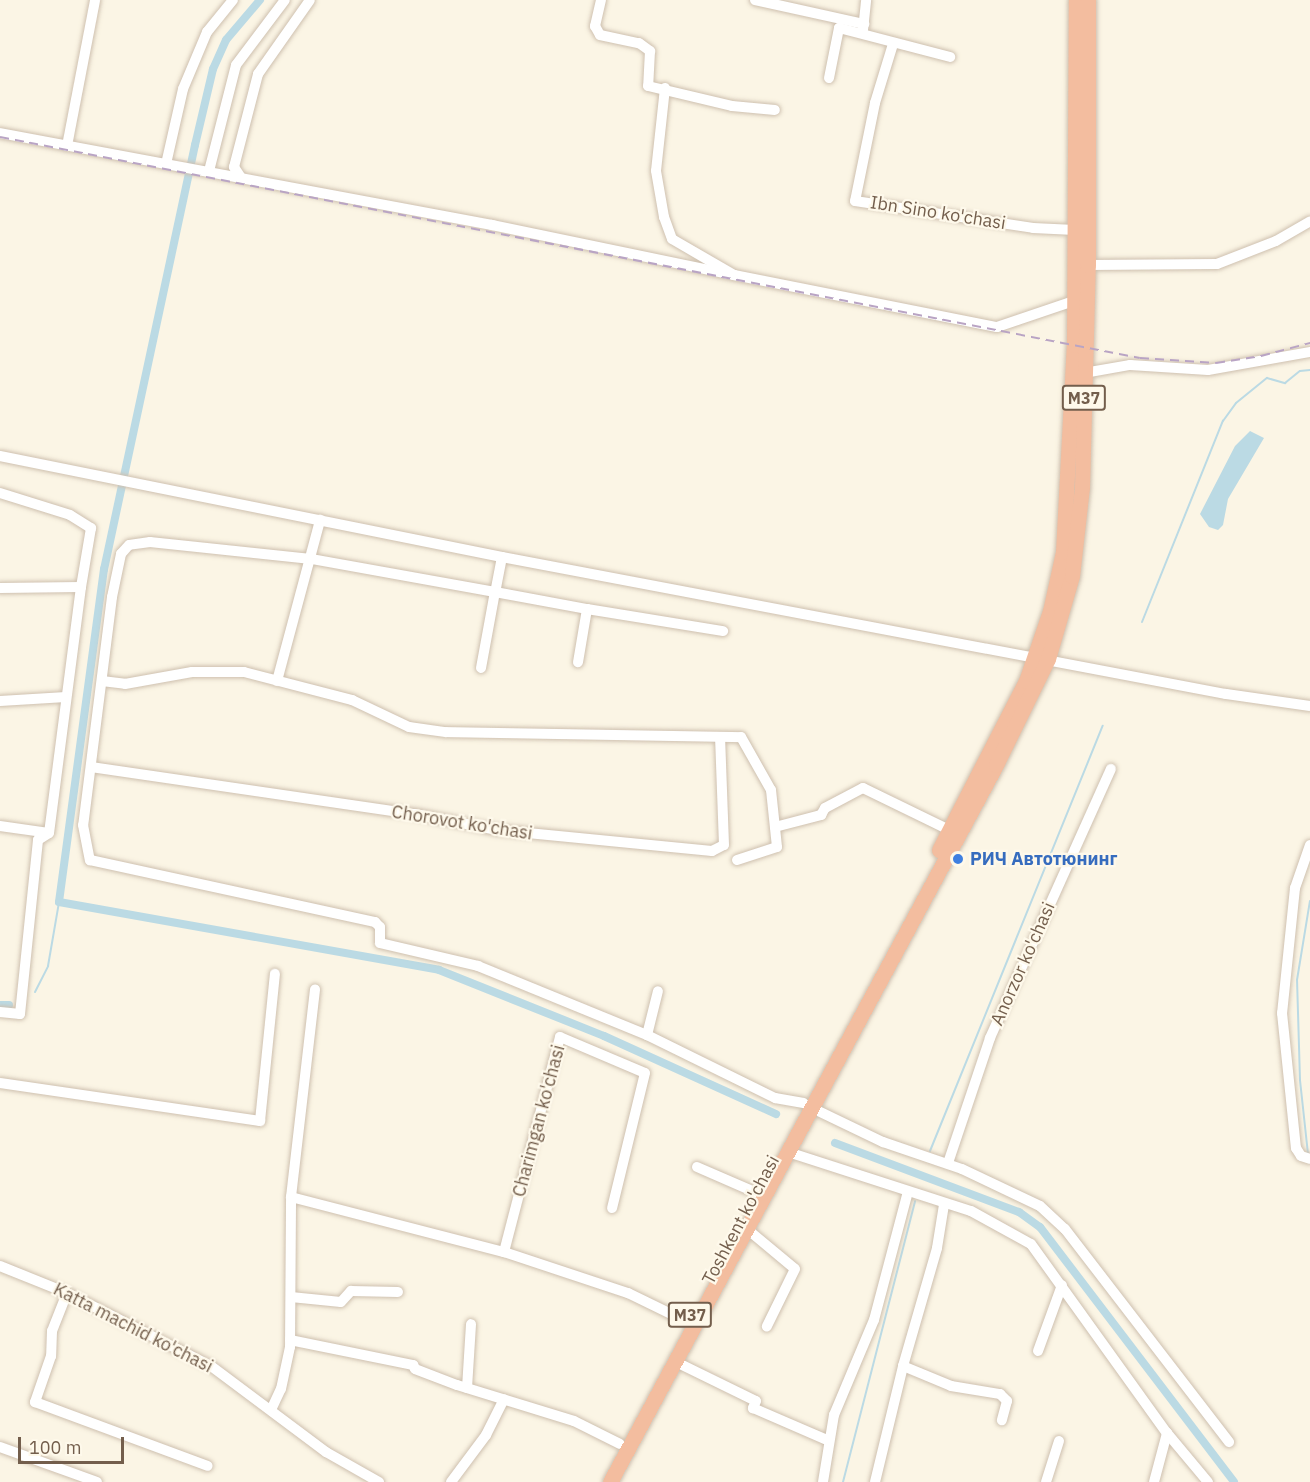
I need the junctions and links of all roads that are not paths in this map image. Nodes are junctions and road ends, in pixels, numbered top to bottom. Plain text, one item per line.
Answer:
1 (95, 0) edge
2 (233, 0) edge
3 (285, 0) edge
4 (310, 0) edge
5 (601, 0) edge
6 (755, 0) edge
7 (866, 0) edge
8 (1076, 0) edge
9 (1089, 0) edge
10 (863, 30) junction
11 (893, 44) junction
12 (950, 57) dead end
13 (829, 78) dead end
14 (665, 88) junction
15 (775, 110) dead end
16 (0, 133) edge
17 (67, 146) junction
18 (166, 164) junction
19 (1082, 164) junction
20 (209, 171) junction
21 (240, 176) junction
22 (1310, 221) edge
23 (1075, 230) junction
24 (1088, 265) junction
25 (734, 275) junction
26 (1074, 301) junction
27 (1310, 352) edge
28 (1084, 373) junction
29 (0, 456) edge
30 (0, 493) edge
31 (320, 520) junction
32 (502, 557) junction
33 (310, 559) junction
34 (81, 587) junction
35 (0, 588) edge
36 (495, 592) junction
37 (587, 609) junction
38 (723, 631) dead end
39 (1042, 658) junction
40 (578, 662) dead end
41 (481, 668) dead end
42 (102, 681) junction
43 (277, 681) junction
44 (66, 697) junction
45 (0, 701) edge
46 (1310, 706) edge
47 (720, 737) junction
48 (91, 767) junction
49 (1111, 770) dead end
50 (0, 826) edge
51 (776, 827) junction
52 (949, 830) junction
53 (49, 833) junction
54 (1310, 845) edge
55 (737, 860) dead end
56 (275, 974) dead end
57 (315, 989) dead end
58 (658, 992) dead end
59 (0, 1012) edge
60 (647, 1035) junction
61 (0, 1083) edge
62 (808, 1106) junction
63 (784, 1150) junction
64 (1305, 1158) edge
65 (948, 1163) junction
66 (697, 1167) dead end
67 (908, 1191) junction
68 (757, 1193) junction
69 (291, 1197) junction
70 (944, 1205) junction
71 (612, 1208) dead end
72 (747, 1229) junction
73 (504, 1252) junction
74 (0, 1266) edge
75 (1062, 1285) junction
76 (398, 1292) dead end
77 (67, 1293) junction
78 (291, 1297) junction
79 (690, 1323) junction
80 (471, 1324) dead end
81 (767, 1326) dead end
82 (290, 1340) junction
83 (1038, 1351) dead end
84 (674, 1361) junction
85 (903, 1366) junction
86 (467, 1388) junction
87 (504, 1399) junction
88 (271, 1410) junction
89 (1002, 1420) dead end
90 (1167, 1432) junction
91 (827, 1440) junction
92 (1059, 1442) dead end
93 (1229, 1442) dead end
94 (620, 1444) junction
95 (0, 1447) edge
96 (208, 1467) dead end
97 (97, 1482) edge
98 (379, 1482) edge
99 (451, 1482) edge
100 (601, 1482) edge
101 (610, 1482) edge
102 (823, 1482) edge
103 (875, 1482) edge
104 (1046, 1482) edge
105 (1154, 1482) edge
106 (1208, 1482) edge

1 - 17 street
2 - 18 street
3 - 20 street
4 - 21 street
5 - 14 street
6 - 10 street
7 - 10 street
8 - 19 highway, M37
9 - 19 highway, M37
10 - 11 street
10 - 13 street
11 - 12 street
11 - 23 street, Ibn Sino ko'chasi
14 - 15 street
14 - 25 street
16 - 17 street
17 - 18 street
18 - 20 street
19 - 23 highway, M37
19 - 24 highway, M37
20 - 21 street
21 - 25 street
22 - 24 street
23 - 26 highway, M37
24 - 28 highway, M37
25 - 26 street
26 - 39 highway, M37
27 - 28 street
28 - 39 highway, M37
29 - 31 street
30 - 34 street
31 - 32 street
31 - 33 street
32 - 36 street
32 - 39 street
33 - 36 street
33 - 42 street
33 - 43 street
34 - 35 street
34 - 44 street
36 - 37 street
36 - 41 street
37 - 38 street
37 - 40 street
39 - 46 street
39 - 52 highway, M37
39 - 62 highway, M37
42 - 43 street
42 - 48 street
43 - 47 street
44 - 45 street
44 - 53 street
47 - 48 street, Chorovot ko'chasi
47 - 51 street
48 - 60 street
49 - 65 street, Anorzor ko'chasi
50 - 53 street
51 - 52 street
51 - 55 street
52 - 62 highway, M37
53 - 59 street
54 - 64 street
56 - 61 street
57 - 69 street
58 - 60 street
60 - 62 street
62 - 63 highway, M37
62 - 65 street
63 - 67 street
63 - 68 highway, Toshkent ko'chasi / M37
63 - 72 highway, Toshkent ko'chasi / M37
65 - 93 street
66 - 68 street
67 - 70 street
67 - 91 street
68 - 79 highway, Toshkent ko'chasi / M37
69 - 73 street
69 - 78 street
70 - 75 street
70 - 85 street
71 - 73 street, Charimgan ko'chasi
72 - 79 highway, Toshkent ko'chasi / M37
72 - 81 street
73 - 79 street
74 - 77 street, Katta machid ko'chasi
75 - 83 street
75 - 90 street
76 - 78 street
77 - 88 street, Katta machid ko'chasi
77 - 96 street
78 - 82 street
79 - 84 highway, Toshkent ko'chasi / M37
79 - 94 highway, Toshkent ko'chasi / M37
80 - 86 street
82 - 86 street
82 - 88 street
84 - 91 street
84 - 101 highway, Toshkent ko'chasi / M37
85 - 89 street
85 - 103 street
86 - 87 street
87 - 94 street
87 - 99 street
88 - 98 street, Katta machid ko'chasi
90 - 105 street
90 - 106 street
91 - 102 street
92 - 104 street
94 - 100 highway, Toshkent ko'chasi / M37
95 - 97 street

